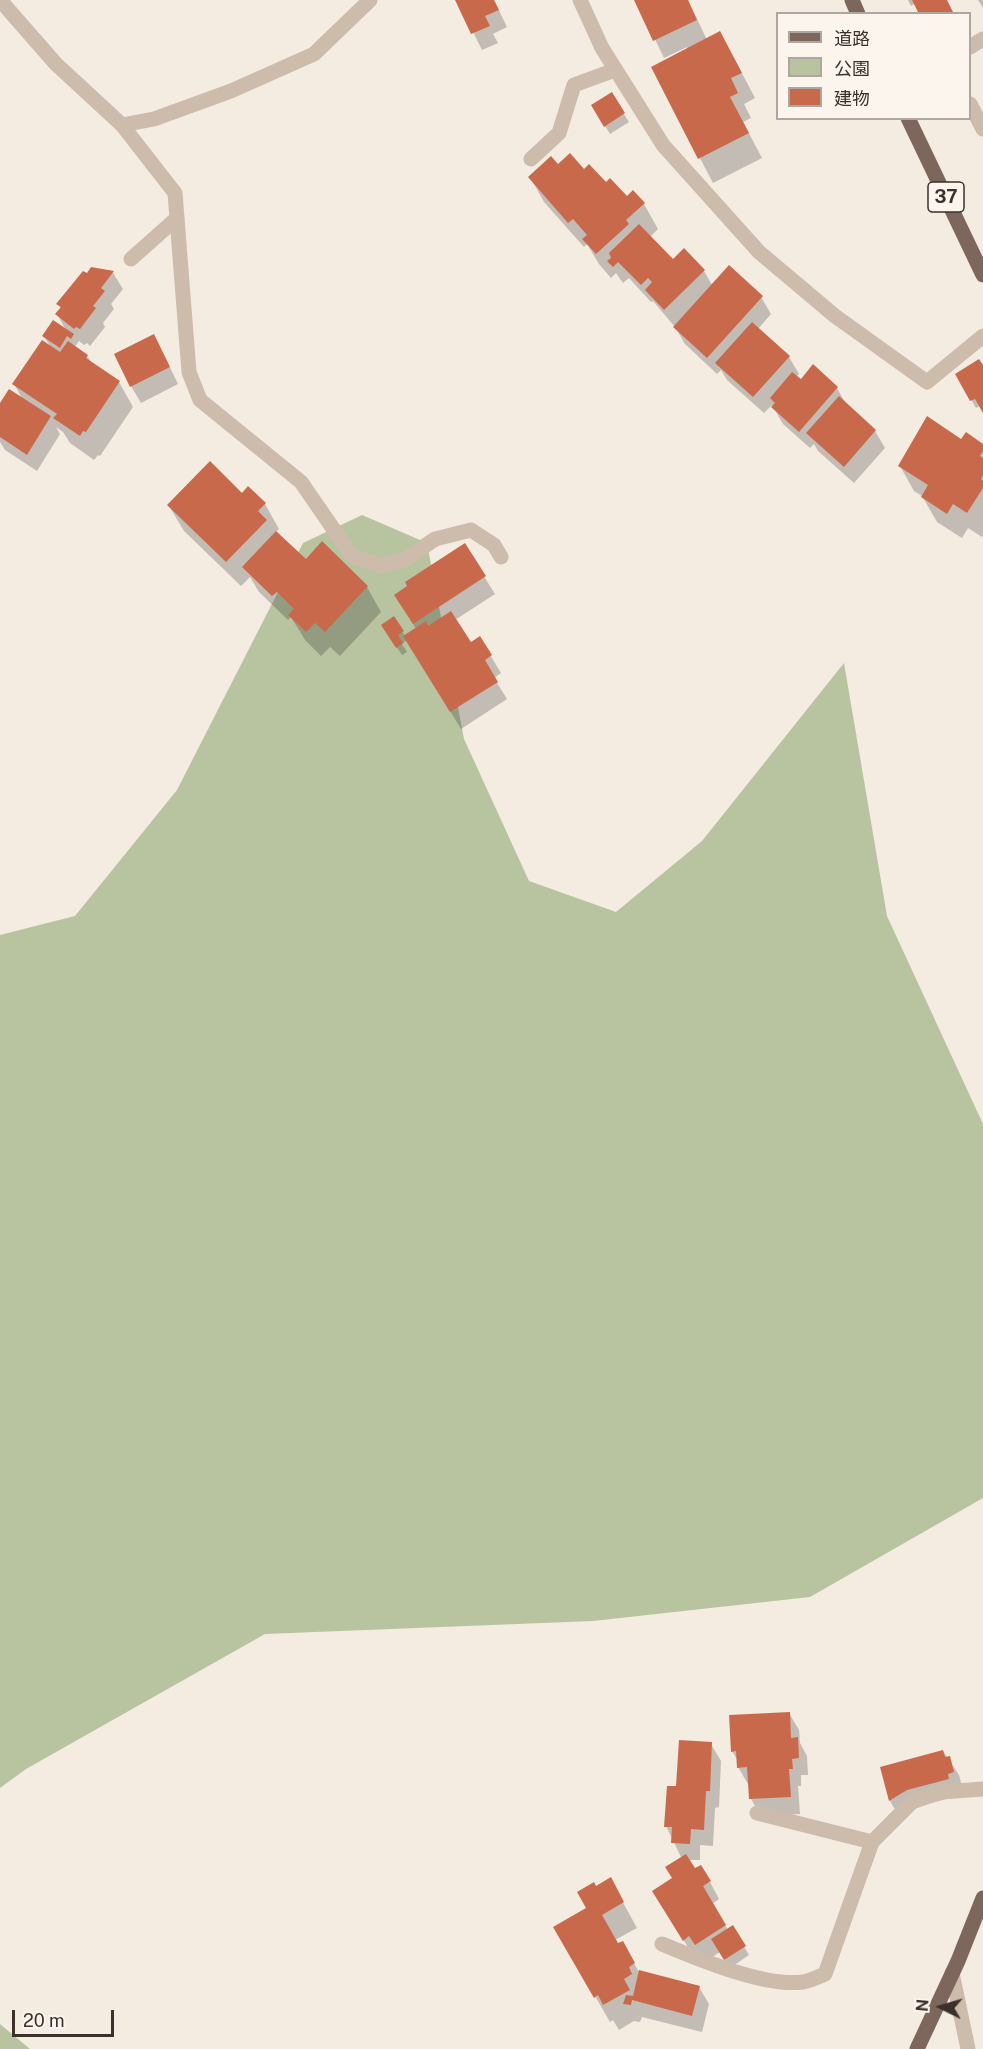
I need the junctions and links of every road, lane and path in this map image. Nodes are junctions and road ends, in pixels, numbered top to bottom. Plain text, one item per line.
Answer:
1 (0, 0) edge
2 (370, 0) edge
3 (580, 0) edge
4 (615, 70) junction
5 (971, 108) edge
6 (909, 120) edge
7 (122, 125) junction
8 (983, 129) edge
9 (531, 159) dead end
10 (177, 218) junction
11 (131, 260) dead end
12 (983, 275) edge
13 (983, 336) edge
14 (501, 557) dead end
15 (983, 1789) edge
16 (757, 1813) dead end
17 (872, 1842) junction
18 (983, 1898) edge
19 (662, 1944) dead end
20 (952, 1973) junction
21 (917, 2049) edge
22 (968, 2049) edge

1 - 7 street
2 - 7 street
3 - 4 street
4 - 9 street
4 - 13 street
5 - 8 street
6 - 12 main road, 37
7 - 10 street
10 - 11 street
10 - 14 street
15 - 17 street
16 - 17 street
17 - 19 street
18 - 20 main road
20 - 21 main road
20 - 22 street

